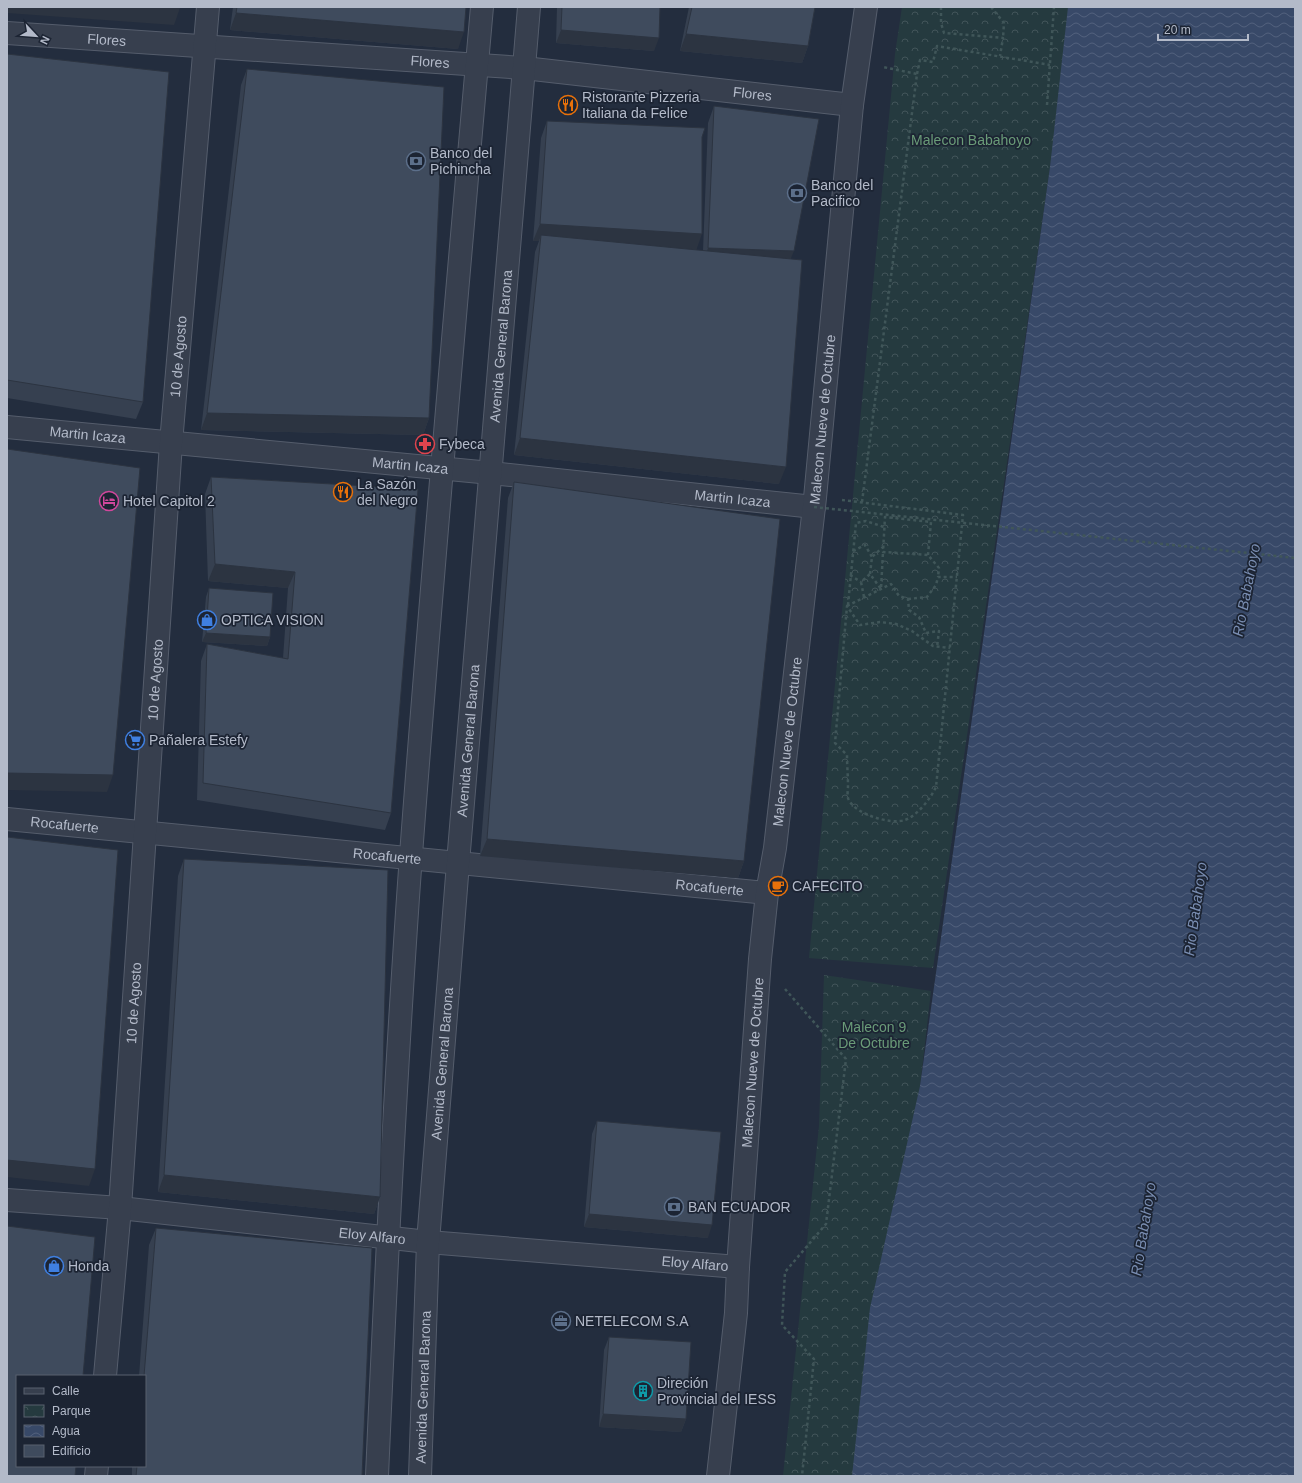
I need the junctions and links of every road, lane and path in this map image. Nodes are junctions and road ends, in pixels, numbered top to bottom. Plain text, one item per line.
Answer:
1 (208, 7) edge
2 (482, 7) edge
3 (529, 7) edge
4 (866, 7) edge
5 (941, 7) edge
6 (990, 7) edge
7 (1054, 7) edge
8 (7, 33) edge
9 (1003, 38) junction
10 (205, 47) junction
11 (1000, 56) junction
12 (858, 63) junction
13 (477, 65) junction
14 (1050, 65) junction
15 (524, 68) junction
16 (917, 74) junction
17 (852, 105) junction
18 (1047, 105) dead end
19 (7, 427) edge
20 (171, 443) junction
21 (442, 468) junction
22 (491, 473) junction
23 (815, 502) junction
24 (862, 502) junction
25 (884, 528) junction
26 (884, 547) junction
27 (853, 551) junction
28 (883, 552) junction
29 (928, 555) junction
30 (872, 557) junction
31 (1295, 558) edge
32 (870, 574) junction
33 (850, 575) junction
34 (938, 577) junction
35 (957, 577) junction
36 (861, 582) junction
37 (881, 589) junction
38 (864, 597) junction
39 (908, 599) junction
40 (848, 606) junction
41 (937, 647) junction
42 (950, 648) junction
43 (7, 819) edge
44 (145, 833) junction
45 (411, 859) junction
46 (458, 863) junction
47 (767, 893) junction
48 (760, 959) junction
49 (7, 1200) edge
50 (120, 1208) junction
51 (388, 1238) junction
52 (428, 1242) junction
53 (738, 1267) junction
54 (105, 1375) edge
55 (377, 1476) edge
56 (420, 1476) edge
57 (718, 1476) edge
58 (802, 1476) edge

1 - 10 street, 10 de Agosto
2 - 13 street
3 - 15 street, Avenida General Barona
4 - 12 street, Malecon Nueve de Octubre
5 - 9 path
6 - 9 path
7 - 14 path
8 - 10 street, Flores
9 - 11 path
10 - 13 street, Flores
10 - 20 street, 10 de Agosto
11 - 14 path
11 - 16 path
12 - 16 path
12 - 17 street, Malecon Nueve de Octubre
13 - 15 street, Flores
13 - 21 street
14 - 18 path
15 - 17 street, Flores
15 - 22 street, Avenida General Barona
16 - 24 path
17 - 23 street, Malecon Nueve de Octubre
19 - 20 street, Martin Icaza
20 - 21 street, Martin Icaza
20 - 44 street, 10 de Agosto
21 - 22 street, Martin Icaza
21 - 45 street
22 - 23 street, Martin Icaza
22 - 46 street, Avenida General Barona
23 - 24 path
23 - 31 path, bridge
23 - 47 street, Malecon Nueve de Octubre
24 - 35 path
25 - 26 path
25 - 27 path
25 - 29 path
26 - 28 path
26 - 30 path
27 - 30 path
27 - 33 path
28 - 29 path
28 - 37 path
29 - 34 path
30 - 32 path
32 - 36 path
32 - 37 path
33 - 36 path
33 - 40 path
34 - 35 path
34 - 39 path
35 - 42 path
36 - 38 path
37 - 38 path
37 - 39 path
38 - 40 path
39 - 41 path
40 - 41 path
40 - 42 path
41 - 42 path
43 - 44 street, Rocafuerte
44 - 45 street, Rocafuerte
44 - 50 street, 10 de Agosto
45 - 46 street, Rocafuerte
45 - 51 street
46 - 47 street, Rocafuerte
46 - 52 street, Avenida General Barona
47 - 48 street, Malecon Nueve de Octubre
48 - 53 street, Malecon Nueve de Octubre
48 - 58 path
49 - 50 street, Eloy Alfaro
50 - 51 street, Eloy Alfaro
50 - 54 street, 10 de Agosto
51 - 52 street, Eloy Alfaro
51 - 55 street
52 - 53 street, Eloy Alfaro
52 - 56 street, Avenida General Barona
53 - 57 street, Malecon Nueve de Octubre

